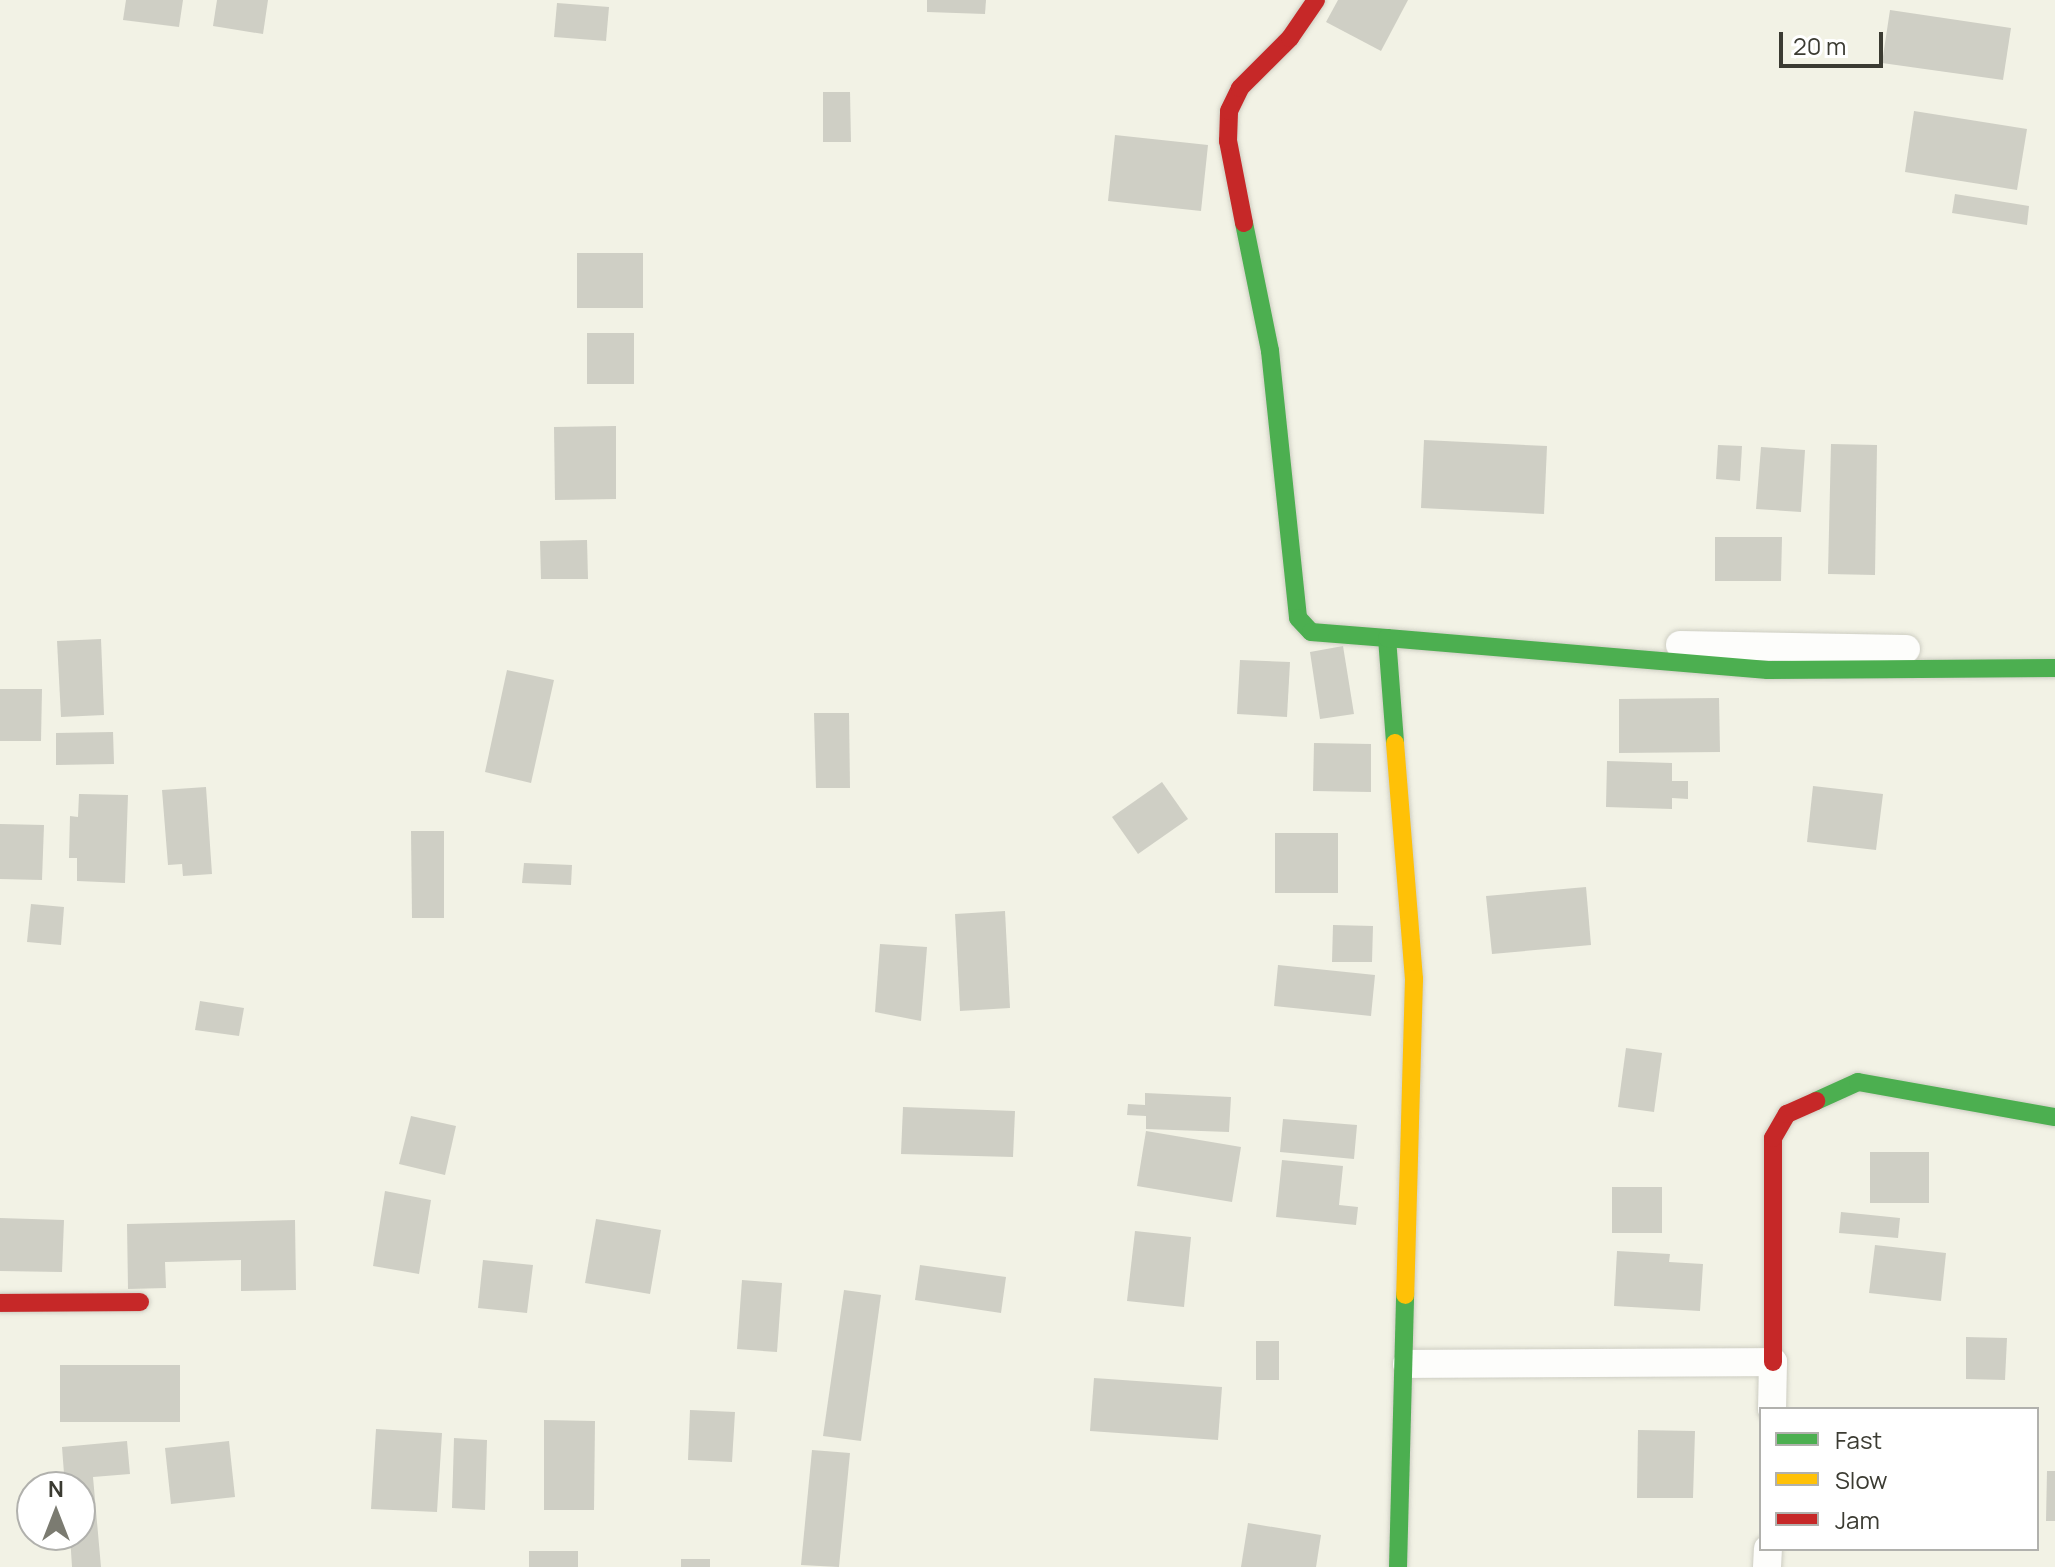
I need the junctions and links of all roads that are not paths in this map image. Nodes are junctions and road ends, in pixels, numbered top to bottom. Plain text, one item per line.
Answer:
1 (1316, 0) edge
2 (1387, 638) junction
3 (2055, 648) edge
4 (2055, 668) edge
5 (2055, 1117) edge
6 (140, 1302) dead end
7 (0, 1303) edge
8 (1773, 1362) junction
9 (1407, 1364) junction
10 (1772, 1407) edge
11 (1398, 1567) edge

1 - 2 street
2 - 3 street
2 - 4 street
2 - 9 street
5 - 8 street
6 - 7 street
8 - 9 street
8 - 10 street
9 - 11 street

